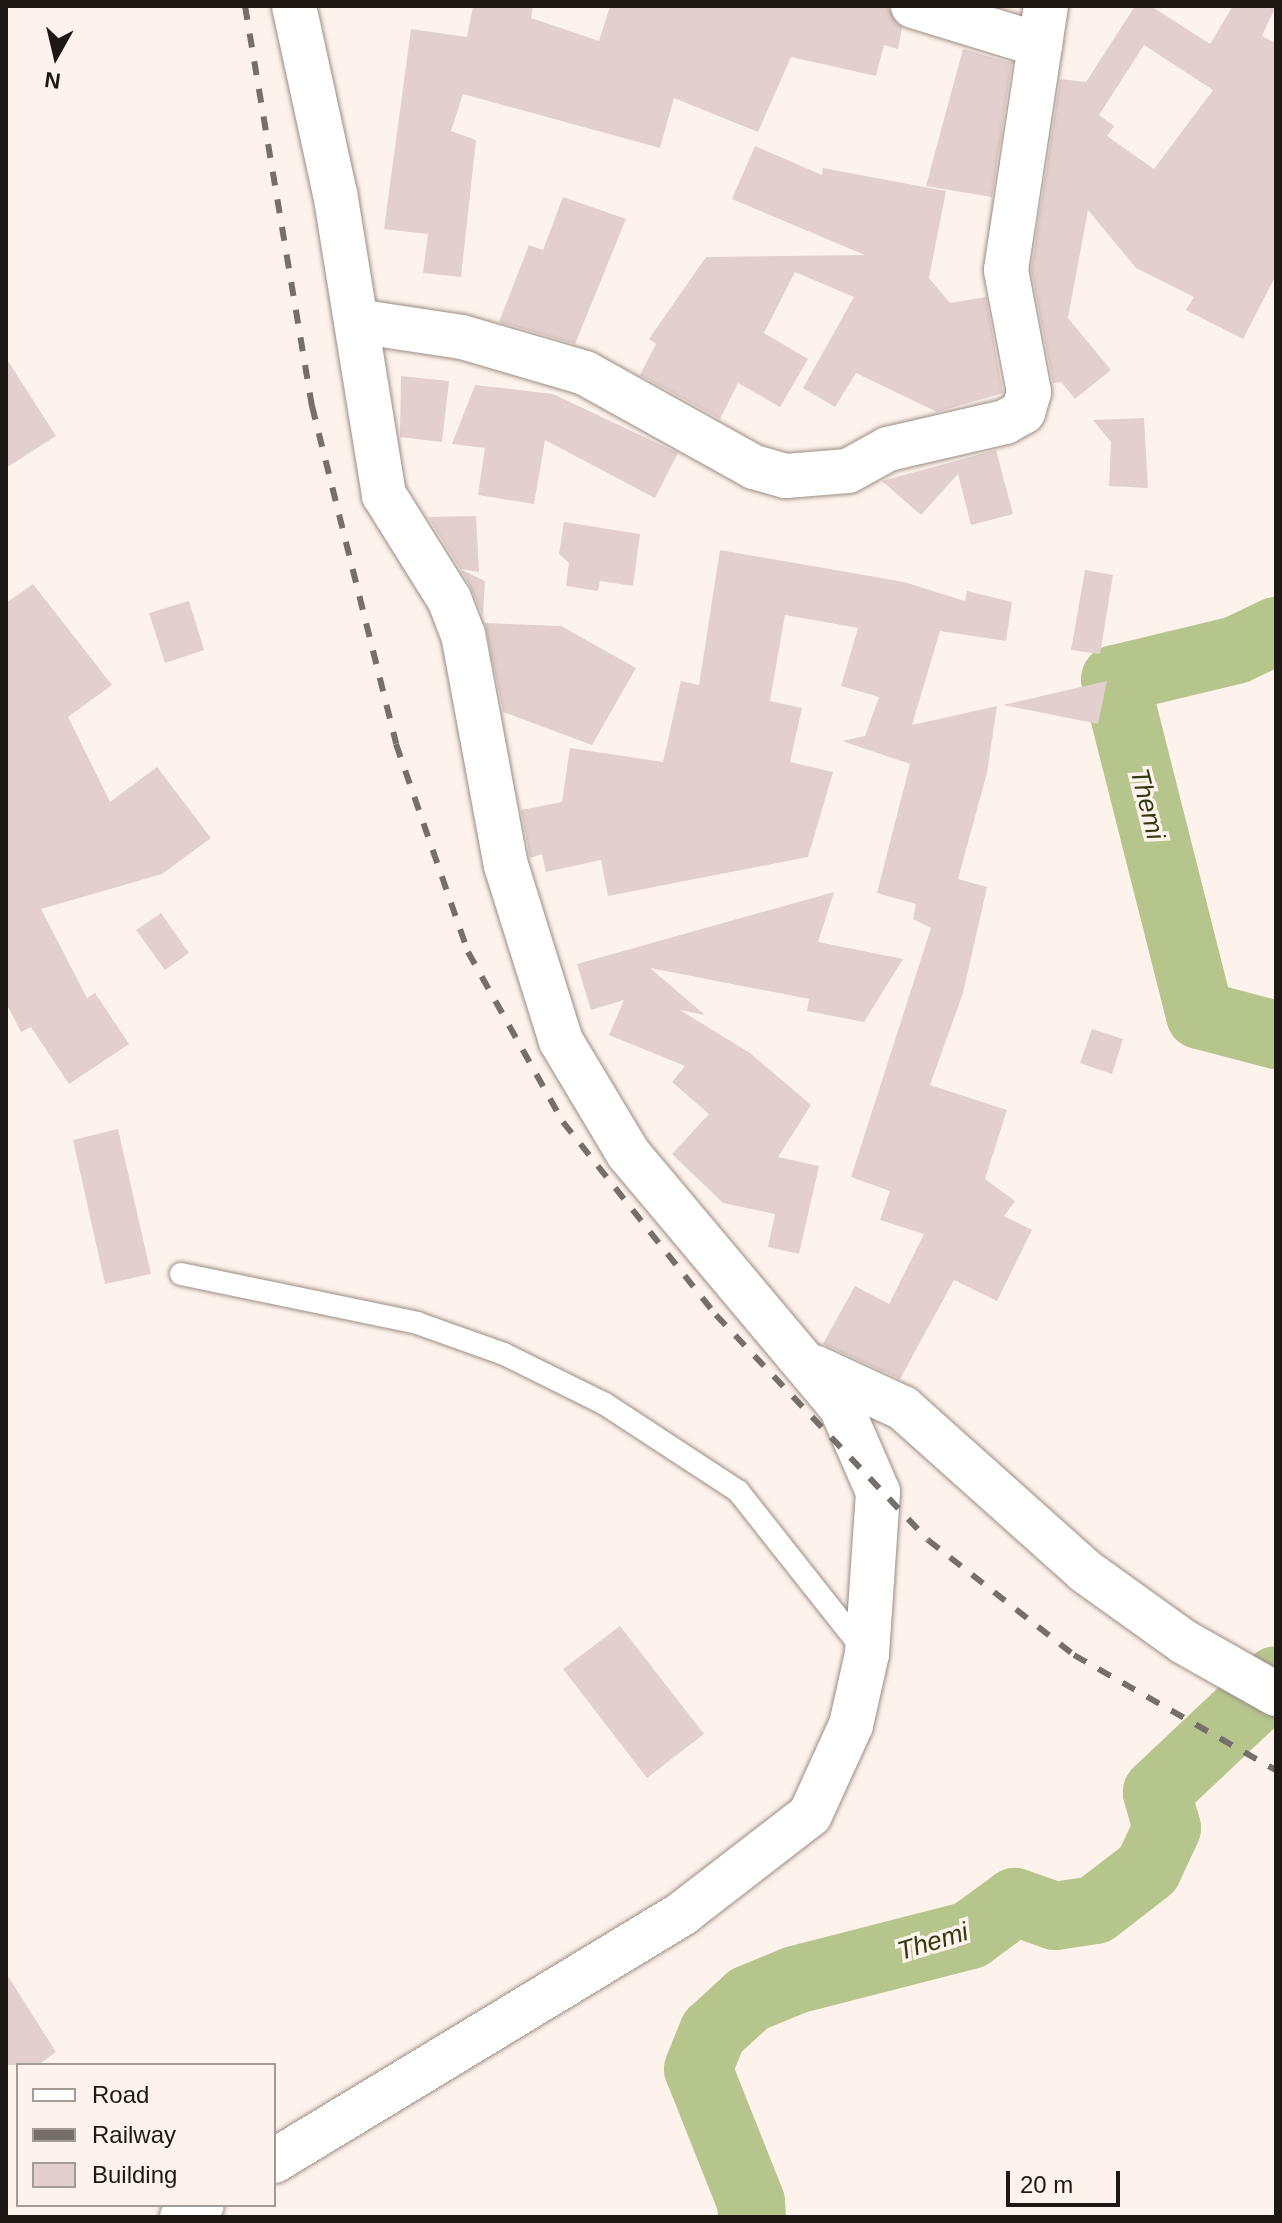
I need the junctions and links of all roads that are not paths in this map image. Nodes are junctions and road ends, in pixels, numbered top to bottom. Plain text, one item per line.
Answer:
1 (294, 6) edge
2 (913, 6) edge
3 (1043, 25) edge
4 (356, 321) junction
5 (181, 1274) dead end
6 (806, 1364) junction
7 (867, 1654) junction
8 (1276, 1694) edge
9 (276, 2160) edge

1 - 4 street
2 - 3 street
3 - 4 street
4 - 6 street
5 - 7 lane
6 - 7 street
6 - 8 street
7 - 9 street

